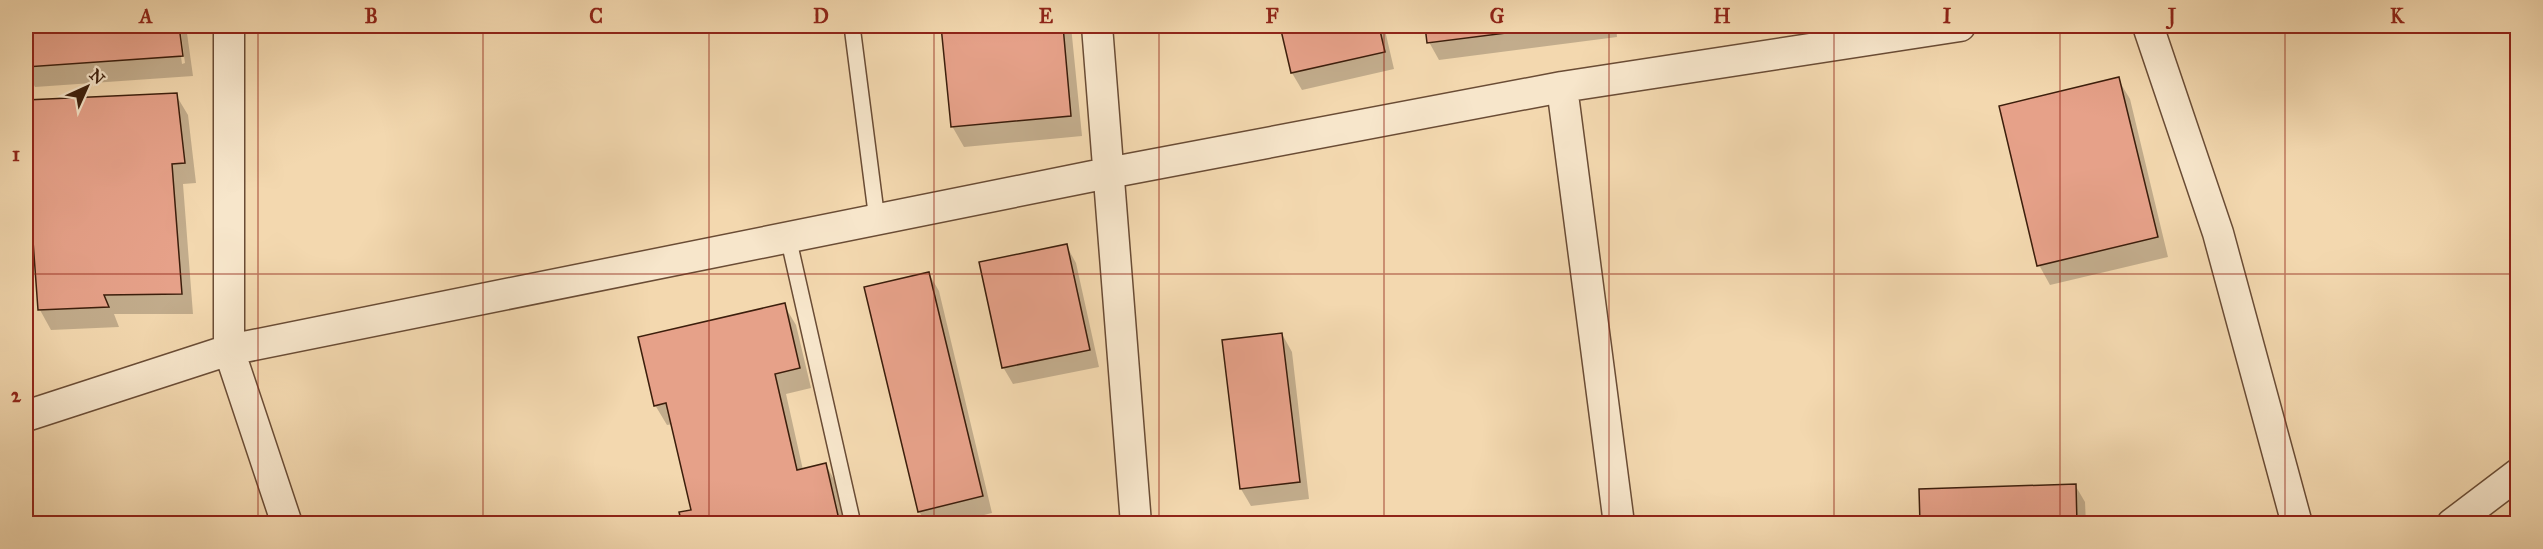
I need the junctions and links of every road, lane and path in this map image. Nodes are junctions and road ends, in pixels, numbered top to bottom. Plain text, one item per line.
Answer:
1 (228, 26) edge
2 (852, 26) edge
3 (1097, 26) edge
4 (1960, 26) edge
5 (2148, 26) edge
6 (1562, 87) junction
7 (1108, 173) junction
8 (877, 220) junction
9 (788, 237) junction
10 (229, 350) junction
11 (26, 416) edge
12 (2517, 474) edge
13 (287, 524) edge
14 (853, 524) edge
15 (1136, 524) edge
16 (1619, 524) edge
17 (2297, 524) edge
18 (2452, 524) edge

1 - 10 street
2 - 8 lane
3 - 7 street
4 - 6 street
5 - 17 street
6 - 7 street
6 - 16 street
7 - 8 street
7 - 15 street
8 - 9 street
9 - 10 street
9 - 14 lane
10 - 11 street
10 - 13 street
12 - 18 street

